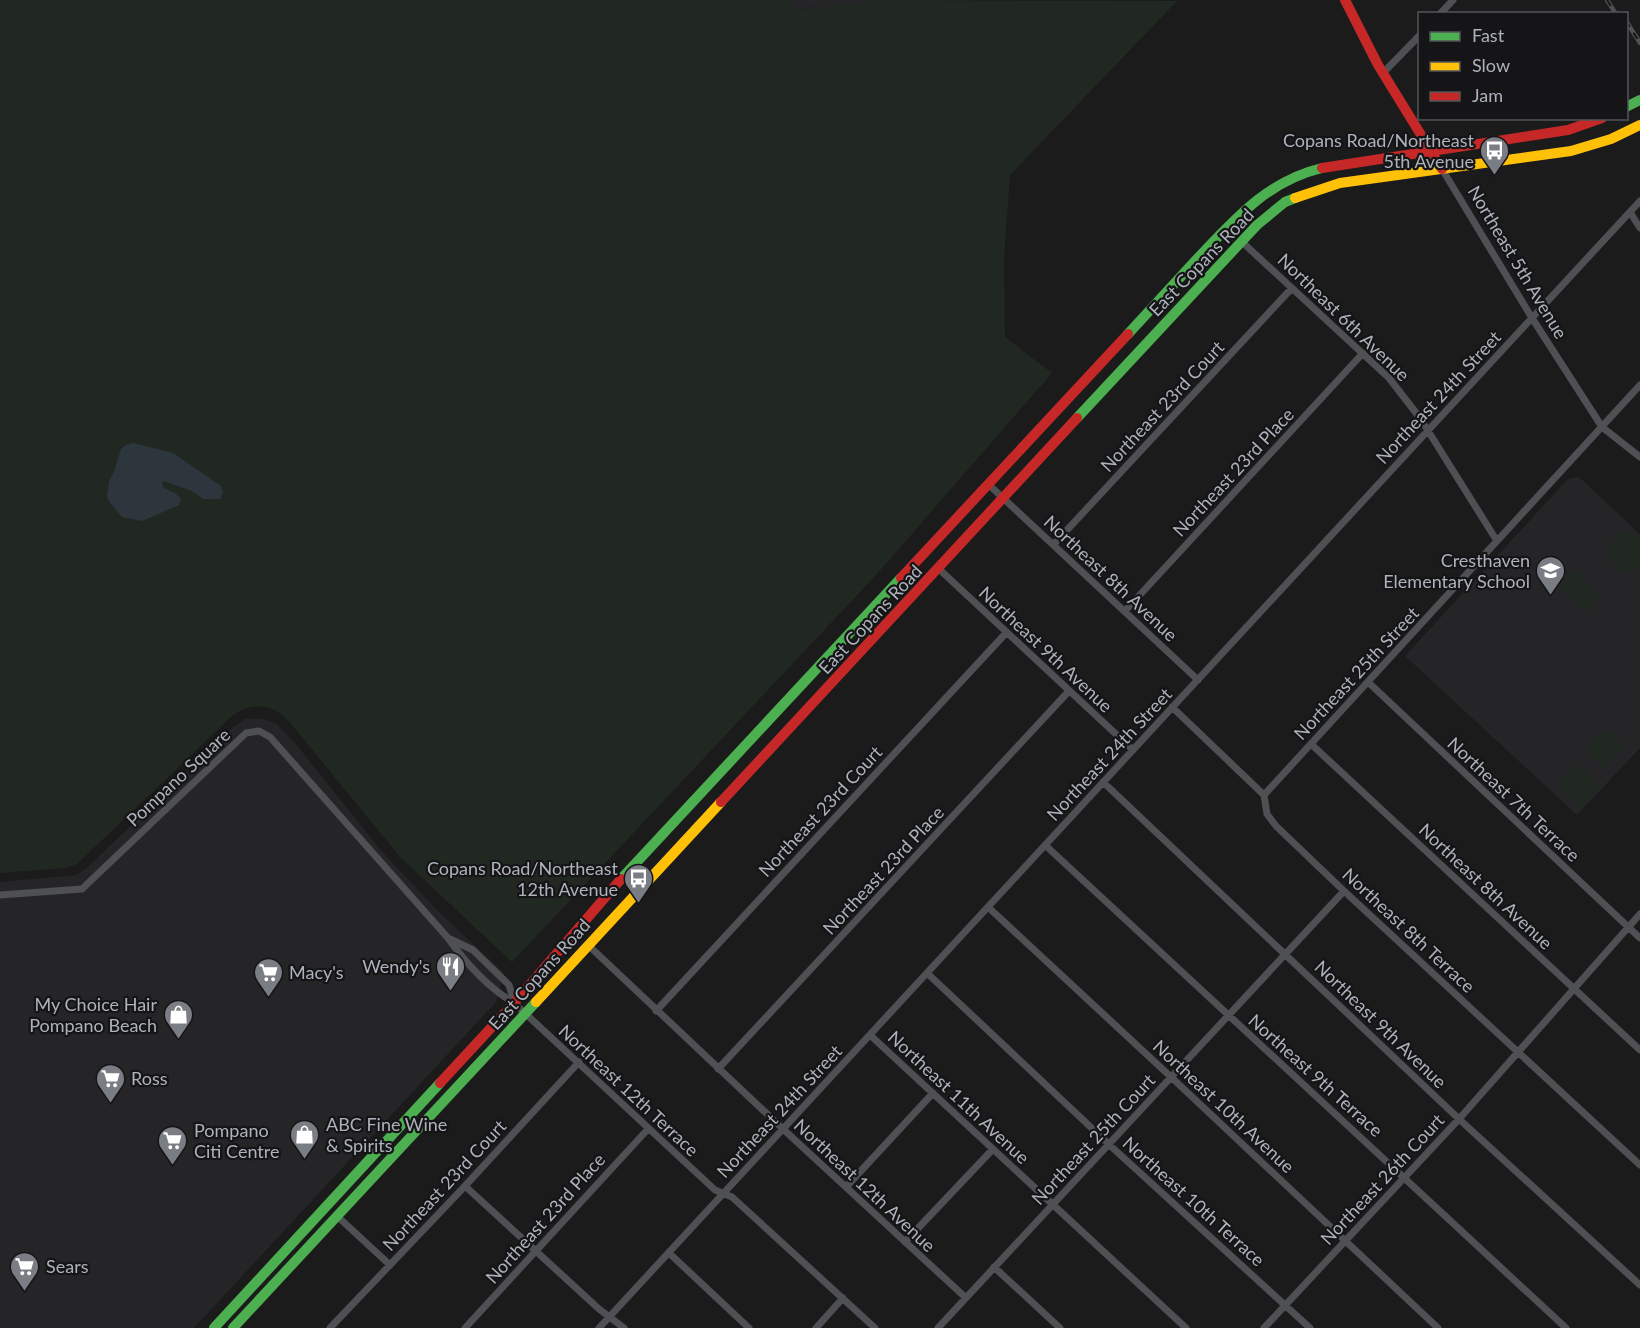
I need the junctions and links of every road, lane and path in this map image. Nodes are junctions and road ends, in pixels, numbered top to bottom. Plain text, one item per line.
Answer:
1 (1345, 0) edge
2 (1453, 0) edge
3 (1442, 12) edge
4 (1418, 36) edge
5 (1383, 73) junction
6 (1596, 120) edge
7 (1640, 125) edge
8 (1431, 151) junction
9 (1442, 169) junction
10 (1640, 201) edge
11 (1630, 212) junction
12 (1640, 228) edge
13 (1241, 241) junction
14 (1292, 288) junction
15 (1532, 318) junction
16 (1363, 353) junction
17 (1640, 385) edge
18 (1602, 428) junction
19 (1428, 430) junction
20 (1640, 457) edge
21 (988, 484) junction
22 (1004, 498) junction
23 (1497, 541) junction
24 (1054, 544) junction
25 (939, 569) junction
26 (1125, 611) junction
27 (1006, 633) junction
28 (1198, 680) junction
29 (1368, 682) junction
30 (1069, 691) junction
31 (1172, 707) junction
32 (1311, 744) junction
33 (1133, 750) junction
34 (1103, 782) junction
35 (1264, 795) junction
36 (1045, 845) junction
37 (1344, 891) junction
38 (0, 895) edge
39 (988, 907) junction
40 (1640, 914) edge
41 (1628, 927) junction
42 (448, 938) junction
43 (1640, 938) edge
44 (588, 945) junction
45 (1286, 954) junction
46 (927, 973) junction
47 (1574, 989) junction
48 (514, 1003) junction
49 (656, 1011) junction
50 (526, 1014) junction
51 (1229, 1015) junction
52 (870, 1035) junction
53 (1640, 1050) edge
54 (1519, 1051) junction
55 (579, 1062) junction
56 (718, 1069) junction
57 (1172, 1077) junction
58 (933, 1094) junction
59 (1459, 1119) junction
60 (648, 1129) junction
61 (783, 1129) junction
62 (1109, 1144) junction
63 (993, 1149) junction
64 (1640, 1165) edge
65 (1405, 1177) junction
66 (465, 1186) junction
67 (846, 1187) junction
68 (340, 1192) junction
69 (722, 1194) junction
70 (1053, 1205) junction
71 (323, 1211) junction
72 (337, 1216) junction
73 (320, 1234) junction
74 (1344, 1241) junction
75 (905, 1242) junction
76 (536, 1251) junction
77 (669, 1253) junction
78 (390, 1265) junction
79 (994, 1267) junction
80 (1640, 1286) edge
81 (843, 1298) junction
82 (966, 1298) junction
83 (1285, 1305) junction
84 (610, 1316) junction
85 (214, 1328) edge
86 (233, 1328) edge
87 (330, 1328) edge
88 (465, 1328) edge
89 (599, 1328) edge
90 (624, 1328) edge
91 (749, 1328) edge
92 (816, 1328) edge
93 (875, 1328) edge
94 (938, 1328) edge
95 (1060, 1328) edge
96 (1186, 1328) edge
97 (1264, 1328) edge
98 (1310, 1328) edge
99 (1438, 1328) edge
100 (1566, 1328) edge

1 - 5 main road, Northeast 5th Avenue
2 - 3 street
4 - 5 street
5 - 8 main road, Northeast 5th Avenue
6 - 8 main road, East Copans Road
7 - 9 main road, East Copans Road
8 - 9 main road, Northeast 5th Avenue
8 - 21 main road, East Copans Road
9 - 13 main road, East Copans Road
9 - 15 street, Northeast 5th Avenue
10 - 11 street, Northeast 24th Street
11 - 12 street
11 - 15 street, Northeast 24th Street
13 - 14 street, Northeast 6th Avenue
13 - 22 main road, East Copans Road
14 - 16 street, Northeast 6th Avenue
14 - 24 street, Northeast 23rd Court
15 - 18 street, Northeast 5th Avenue
15 - 19 street, Northeast 24th Street
16 - 19 street, Northeast 6th Avenue
16 - 26 street, Northeast 23rd Place
17 - 18 street, Northeast 25th Street
18 - 20 street, Northeast 5th Avenue
18 - 23 street, Northeast 25th Street
19 - 23 street, Northeast 6th Avenue
19 - 28 street, Northeast 24th Street
21 - 22 street, Northeast 8th Avenue
21 - 48 main road, East Copans Road
22 - 24 street, Northeast 8th Avenue
22 - 25 main road, East Copans Road
23 - 29 street, Northeast 25th Street
24 - 26 street, Northeast 8th Avenue
25 - 27 street, Northeast 9th Avenue
25 - 44 main road, East Copans Road
26 - 28 street, Northeast 8th Avenue
27 - 30 street, Northeast 9th Avenue
27 - 49 street, Northeast 23rd Court
28 - 31 street, Northeast 24th Street
29 - 32 street, Northeast 25th Street
29 - 41 street, Northeast 7th Terrace
30 - 33 street, Northeast 9th Avenue
30 - 56 street, Northeast 23rd Place
31 - 33 street, Northeast 24th Street
31 - 35 street, Northeast 8th Terrace
32 - 35 street, Northeast 25th Street
32 - 47 street, Northeast 8th Avenue
33 - 34 street, Northeast 24th Street
34 - 36 street, Northeast 24th Street
34 - 45 street, Northeast 9th Avenue
35 - 37 street, Northeast 8th Terrace
36 - 39 street, Northeast 24th Street
36 - 51 street, Northeast 9th Terrace
37 - 45 street, Northeast 25th Court
37 - 54 street, Northeast 8th Terrace
38 - 42 street, Pompano Square
39 - 46 street, Northeast 24th Street
39 - 57 street, Northeast 10th Avenue
40 - 41 street, Northeast 26th Court
41 - 43 street, Northeast 7th Terrace
41 - 47 street, Northeast 26th Court
42 - 48 street, Pompano Square
42 - 48 street, Pompano Square
44 - 49 street, Northeast 12th Avenue
44 - 50 main road, East Copans Road
45 - 51 street, Northeast 25th Court
45 - 59 street, Northeast 9th Avenue
46 - 52 street, Northeast 24th Street
46 - 62 street, Northeast 10th Terrace
47 - 53 street, Northeast 8th Avenue
47 - 54 street, Northeast 26th Court
48 - 50 street, Pompano Square
48 - 68 main road, East Copans Road
49 - 56 street, Northeast 12th Avenue
50 - 55 street, Northeast 12th Terrace
50 - 72 main road, East Copans Road
51 - 57 street, Northeast 25th Court
51 - 65 street, Northeast 9th Terrace
52 - 58 street, Northeast 11th Avenue
52 - 61 street, Northeast 24th Street
54 - 59 street, Northeast 26th Court
54 - 64 street, Northeast 8th Terrace
55 - 60 street, Northeast 12th Terrace
55 - 66 street, Northeast 23rd Court
56 - 61 street, Northeast 12th Avenue
57 - 62 street, Northeast 25th Court
57 - 74 street, Northeast 10th Avenue
58 - 63 street, Northeast 11th Avenue
58 - 67 street
59 - 65 street, Northeast 26th Court
59 - 80 street, Northeast 9th Avenue
60 - 69 street, Northeast 12th Terrace
60 - 76 street, Northeast 23rd Place
61 - 67 street, Northeast 12th Avenue
61 - 69 street, Northeast 24th Street
62 - 70 street, Northeast 25th Court
62 - 83 street, Northeast 10th Terrace
63 - 70 street, Northeast 11th Avenue
63 - 75 street
65 - 74 street, Northeast 26th Court
65 - 100 street, Northeast 9th Terrace
66 - 76 street
66 - 78 street, Northeast 23rd Court
67 - 75 street, Northeast 12th Avenue
68 - 71 main road, East Copans Road
68 - 72 main road
69 - 77 street, Northeast 24th Street
69 - 81 street, Northeast 12th Terrace
70 - 79 street, Northeast 25th Court
70 - 96 street, Northeast 11th Avenue
71 - 73 main road
71 - 85 main road, East Copans Road
72 - 73 main road, East Copans Road
72 - 78 street
73 - 86 main road, East Copans Road
74 - 83 street, Northeast 26th Court
74 - 99 street, Northeast 10th Avenue
75 - 82 street, Northeast 12th Avenue
76 - 84 street
76 - 88 street, Northeast 23rd Place
77 - 84 street, Northeast 24th Street
77 - 91 street
78 - 87 street, Northeast 23rd Court
79 - 82 street, Northeast 25th Court
79 - 95 street
81 - 92 street
81 - 93 street, Northeast 12th Terrace
82 - 94 street, Northeast 25th Court
83 - 97 street, Northeast 26th Court
83 - 98 street, Northeast 10th Terrace
84 - 89 street, Northeast 24th Street
84 - 90 street

